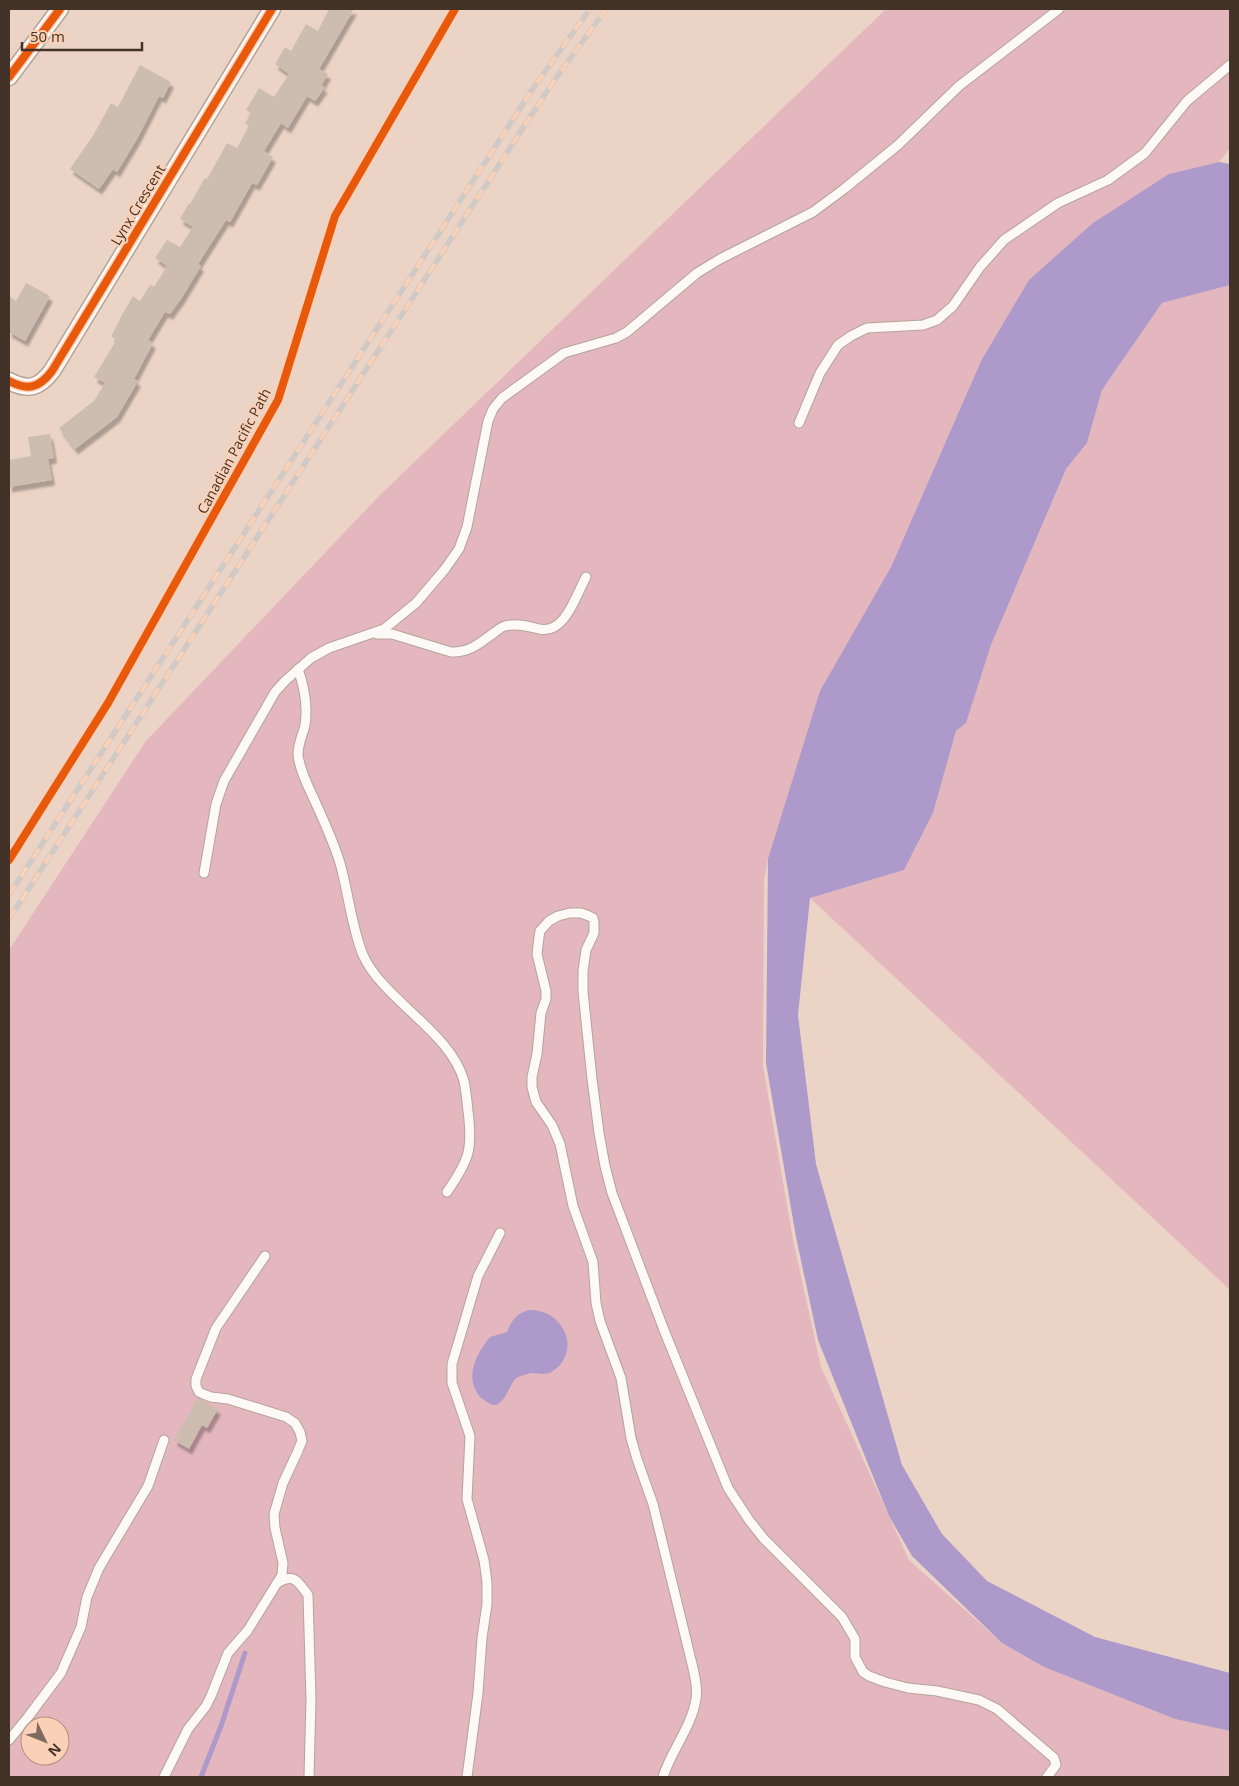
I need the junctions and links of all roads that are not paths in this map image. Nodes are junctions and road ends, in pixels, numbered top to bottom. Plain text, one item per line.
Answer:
1 (60, 9) edge
2 (272, 9) edge
3 (1059, 9) edge
4 (1230, 65) edge
5 (9, 77) edge
6 (9, 381) edge
7 (799, 423) dead end
8 (586, 577) dead end
9 (362, 636) junction
10 (298, 669) junction
11 (204, 873) dead end
12 (448, 1192) dead end
13 (500, 1233) dead end
14 (265, 1256) dead end
15 (164, 1440) dead end
16 (277, 1583) junction
17 (9, 1740) edge
18 (164, 1777) edge
19 (309, 1777) edge
20 (467, 1777) edge
21 (663, 1777) edge
22 (1047, 1777) edge

1 - 5 street
2 - 6 street, Lynx Crescent
3 - 9 lane
4 - 7 lane
8 - 9 lane
9 - 10 lane
10 - 11 lane
10 - 12 lane
13 - 20 lane
14 - 16 lane
15 - 17 lane
16 - 18 lane
16 - 19 lane
21 - 22 lane

